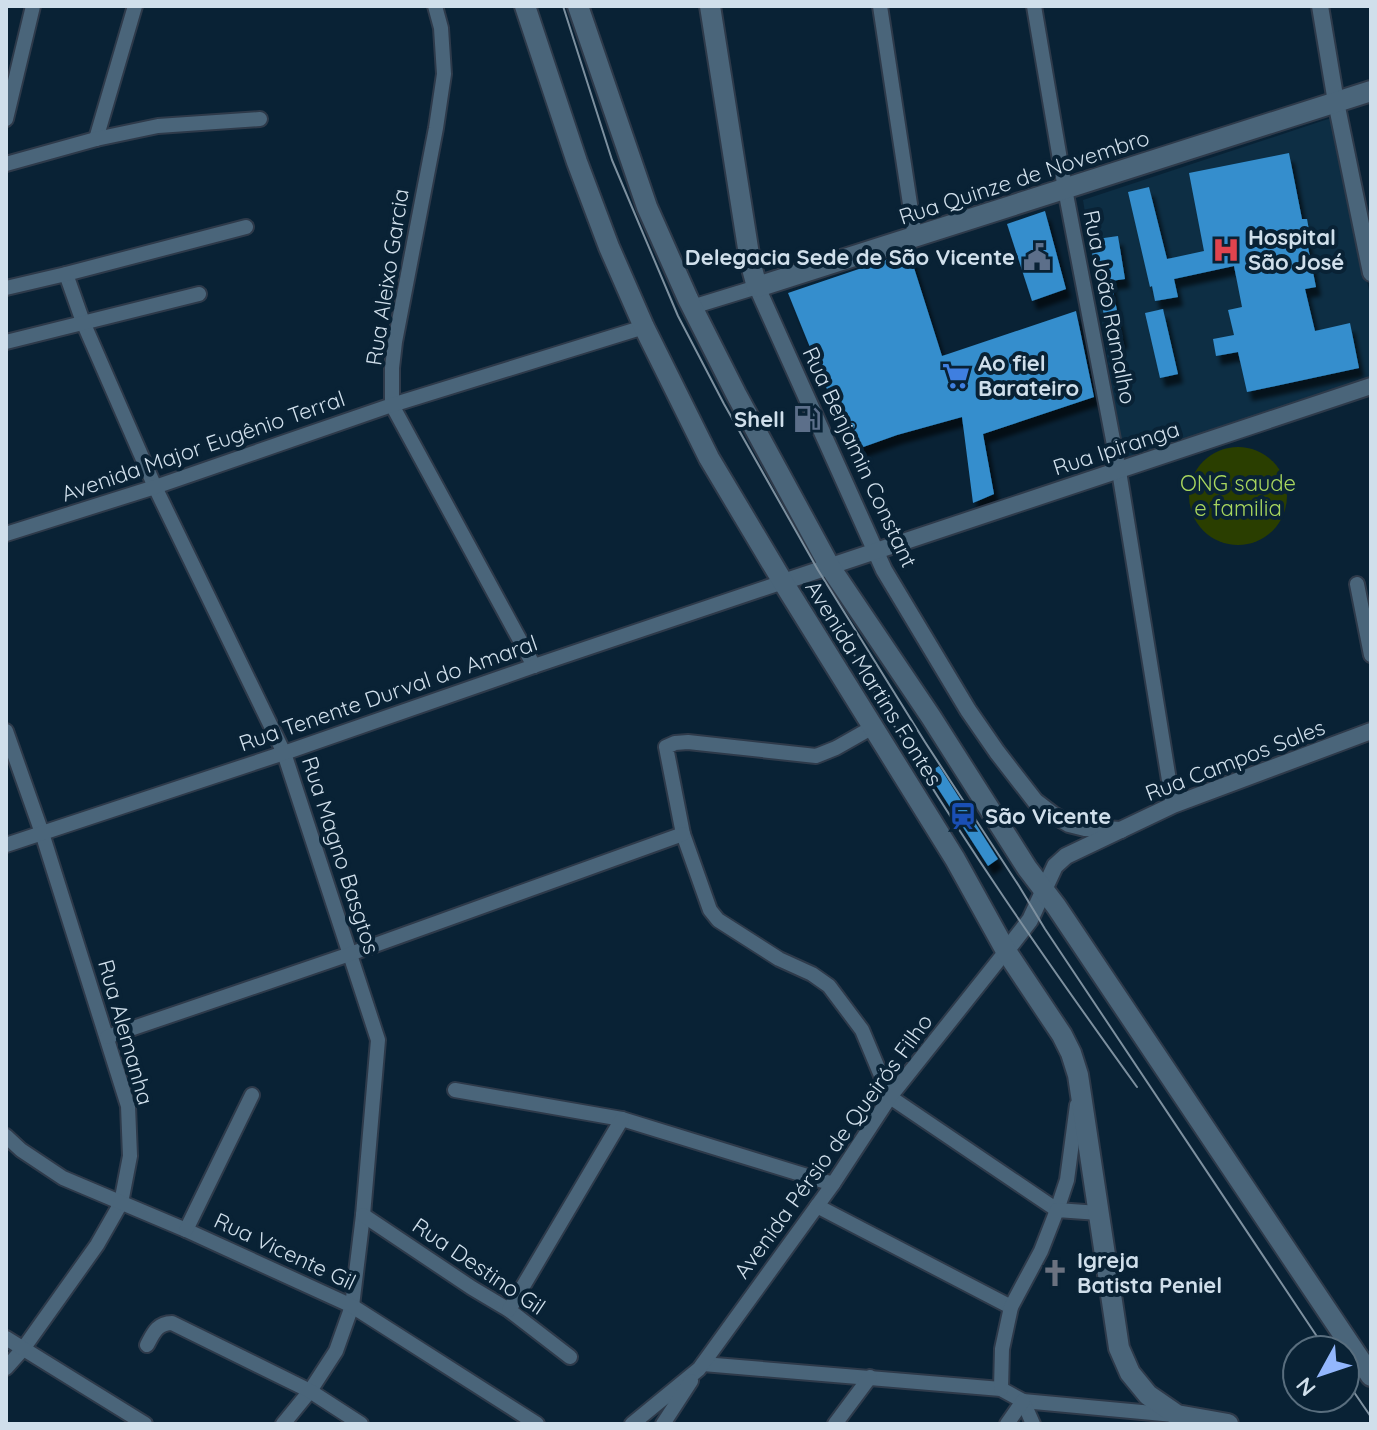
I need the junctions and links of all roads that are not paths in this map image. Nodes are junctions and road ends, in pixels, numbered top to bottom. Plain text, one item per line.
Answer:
1 (33, 6) edge
2 (135, 6) edge
3 (435, 6) edge
4 (578, 6) edge
5 (710, 6) edge
6 (880, 6) edge
7 (1034, 6) edge
8 (1320, 6) edge
9 (526, 7) edge
10 (1371, 91) edge
11 (1336, 102) junction
12 (7, 112) edge
13 (260, 119) dead end
14 (96, 139) junction
15 (6, 164) edge
16 (1065, 189) junction
17 (246, 227) dead end
18 (915, 237) junction
19 (1371, 273) edge
20 (66, 274) junction
21 (757, 287) junction
22 (6, 288) edge
23 (199, 294) dead end
24 (692, 307) junction
25 (83, 322) junction
26 (644, 327) junction
27 (6, 342) edge
28 (1371, 386) edge
29 (392, 405) junction
30 (1119, 471) junction
31 (155, 487) junction
32 (6, 534) edge
33 (876, 552) junction
34 (830, 567) junction
35 (783, 582) junction
36 (1357, 584) dead end
37 (1371, 655) edge
38 (534, 666) junction
39 (873, 727) junction
40 (6, 731) edge
41 (1371, 731) edge
42 (284, 753) junction
43 (1173, 805) junction
44 (1121, 830) junction
45 (42, 833) junction
46 (683, 834) junction
47 (6, 845) edge
48 (1045, 890) junction
49 (1006, 951) junction
50 (350, 954) junction
51 (107, 1037) junction
52 (1079, 1085) junction
53 (455, 1090) dead end
54 (252, 1095) dead end
55 (890, 1097) junction
56 (622, 1119) junction
57 (6, 1136) edge
58 (833, 1184) junction
59 (121, 1203) junction
60 (817, 1206) junction
61 (1057, 1210) junction
62 (1099, 1213) junction
63 (363, 1215) junction
64 (186, 1230) junction
65 (352, 1306) junction
66 (1011, 1307) junction
67 (509, 1310) junction
68 (6, 1338) edge
69 (147, 1345) dead end
70 (23, 1349) junction
71 (570, 1357) dead end
72 (701, 1366) junction
73 (6, 1368) edge
74 (1371, 1376) edge
75 (870, 1377) junction
76 (1001, 1389) junction
77 (310, 1391) junction
78 (1023, 1401) junction
79 (1177, 1415) junction
80 (145, 1424) edge
81 (283, 1424) edge
82 (361, 1424) edge
83 (537, 1424) edge
84 (632, 1424) edge
85 (663, 1424) edge
86 (835, 1424) edge
87 (1007, 1424) edge
88 (1033, 1424) edge
89 (1228, 1424) edge

1 - 12 street
2 - 14 street
3 - 29 street, Rua Aleixo Garcia
4 - 24 main road, Avenida Martins Fontes
5 - 21 main road, Rua Benjamin Constant
6 - 18 street
7 - 16 street, Rua João Ramalho
8 - 11 street
9 - 26 main road, Avenida Martins Fontes
10 - 11 main road, Rua Quinze de Novembro
11 - 16 main road, Rua Quinze de Novembro
11 - 19 street
13 - 14 street
14 - 15 street
16 - 18 main road, Rua Quinze de Novembro
16 - 30 street, Rua João Ramalho
17 - 20 street
18 - 21 main road, Rua Quinze de Novembro
20 - 22 street
20 - 25 street, Rua Magno Basgtos
21 - 24 street, Rua Quinze de Novembro
21 - 33 street, Rua Benjamin Constant
23 - 25 street
24 - 34 main road, Avenida Martins Fontes
25 - 27 street
25 - 31 street, Rua Magno Basgtos
26 - 29 street, Avenida Major Eugênio Terral
26 - 35 main road, Avenida Martins Fontes
28 - 30 street, Rua Ipiranga
29 - 31 street, Avenida Major Eugênio Terral
29 - 38 street, Rua Aleixo Garcia
30 - 33 street, Rua Ipiranga
30 - 43 street, Rua João Ramalho
31 - 32 street, Avenida Major Eugênio Terral
31 - 42 street, Rua Magno Basgtos
33 - 34 street
33 - 44 street, Rua Benjamin Constant
34 - 35 street
34 - 48 main road, Avenida Martins Fontes
35 - 38 street, Rua Tenente Durval do Amaral
35 - 39 main road, Avenida Martins Fontes
36 - 37 street
38 - 42 street, Rua Tenente Durval do Amaral
39 - 46 street
39 - 49 main road, Avenida Martins Fontes
40 - 45 street, Rua Alemanha
41 - 43 street, Rua Campos Sales
42 - 45 street, Rua Tenente Durval do Amaral
42 - 50 street, Rua Magno Basgtos
43 - 44 street, Rua Campos Sales
44 - 48 street, Rua Campos Sales
45 - 47 street, Rua Tenente Durval do Amaral
45 - 51 street, Rua Alemanha
46 - 50 street
46 - 55 street
48 - 49 street, Rua Campos Sales
48 - 74 main road, Avenida Martins Fontes
49 - 52 main road, Avenida Martins Fontes
49 - 55 street, Avenida Pérsio de Queirós Filho
50 - 51 street
50 - 63 street, Rua Magno Basgtos
51 - 59 street, Rua Alemanha
52 - 61 street
52 - 62 main road, Avenida Martins Fontes
53 - 56 street
54 - 64 street
55 - 58 street, Avenida Pérsio de Queirós Filho
55 - 61 street
56 - 58 street
56 - 67 street
57 - 59 street, Rua Vicente Gil
58 - 60 street, Avenida Pérsio de Queirós Filho
59 - 64 street, Rua Vicente Gil
59 - 70 street, Rua Alemanha
60 - 66 street
60 - 72 street, Avenida Pérsio de Queirós Filho
61 - 62 street
61 - 66 street
62 - 79 main road, Avenida Martins Fontes
63 - 65 street, Rua Magno Basgtos
63 - 67 street, Rua Destino Gil
64 - 65 street, Rua Vicente Gil
65 - 77 street, Rua Magno Basgtos
65 - 83 street, Rua Vicente Gil
66 - 76 street
67 - 71 street, Rua Destino Gil
68 - 70 street
69 - 77 street
70 - 73 street, Rua Alemanha
70 - 80 street
72 - 75 street
72 - 84 street, Avenida Pérsio de Queirós Filho
72 - 85 street, Avenida Pérsio de Queirós Filho
75 - 76 street
75 - 86 street
76 - 78 street
77 - 81 street, Rua Magno Basgtos
77 - 82 street
78 - 79 street
78 - 87 street
78 - 88 street
79 - 89 main road, Avenida Martins Fontes

